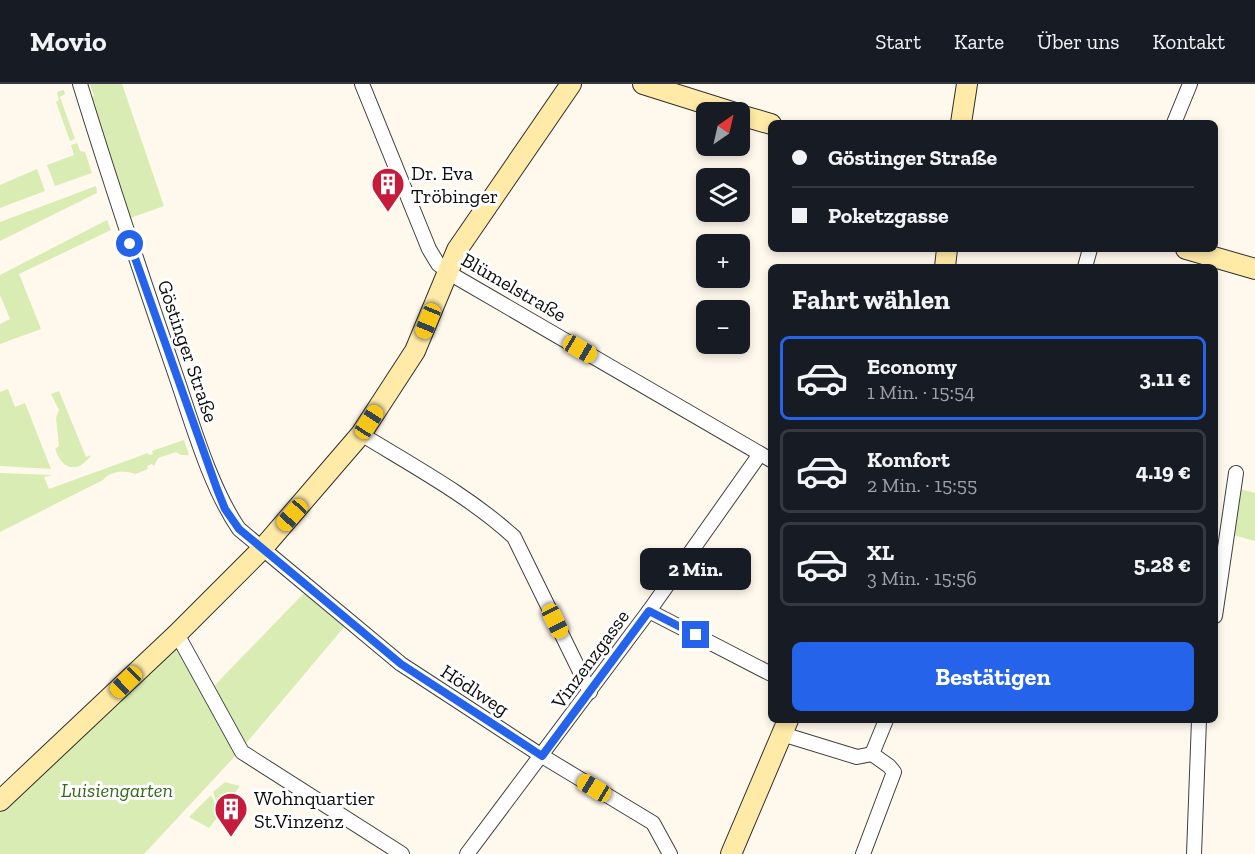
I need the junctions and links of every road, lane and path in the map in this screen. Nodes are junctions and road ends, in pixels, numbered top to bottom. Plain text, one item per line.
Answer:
1 (80, 84) edge
2 (362, 84) edge
3 (571, 84) edge
4 (643, 84) edge
5 (967, 84) edge
6 (1190, 84) edge
7 (700, 102) edge
8 (750, 118) edge
9 (962, 120) edge
10 (1175, 120) edge
11 (768, 123) edge
12 (1191, 252) edge
13 (1206, 261) edge
14 (1255, 269) edge
15 (447, 271) junction
16 (361, 434) junction
17 (766, 457) edge
18 (1236, 473) dead end
19 (262, 549) junction
20 (1218, 581) edge
21 (649, 611) junction
22 (177, 634) junction
23 (768, 672) edge
24 (590, 692) junction
25 (885, 723) edge
26 (1199, 723) edge
27 (785, 727) edge
28 (872, 754) junction
29 (542, 756) junction
30 (0, 801) edge
31 (402, 854) edge
32 (467, 854) edge
33 (670, 854) edge
34 (731, 854) edge
35 (863, 854) edge
36 (1194, 854) edge

1 - 19 street, Göstinger Straße
2 - 15 street, Blümelstraße
3 - 15 street
4 - 7 street
5 - 9 street
6 - 10 street
8 - 11 street
12 - 13 street
13 - 14 street
15 - 16 street
15 - 17 street, Blümelstraße
16 - 19 street
16 - 24 street
17 - 21 street, Vinzenzgasse
18 - 20 street
19 - 22 street
19 - 29 street, Hödlweg
21 - 23 street
21 - 24 street, Vinzenzgasse
22 - 30 street
22 - 31 street
24 - 29 street, Vinzenzgasse
25 - 28 street
26 - 36 street
27 - 28 street
27 - 34 street
28 - 35 street
29 - 32 street, Vinzenzgasse
29 - 33 street, Hödlweg

